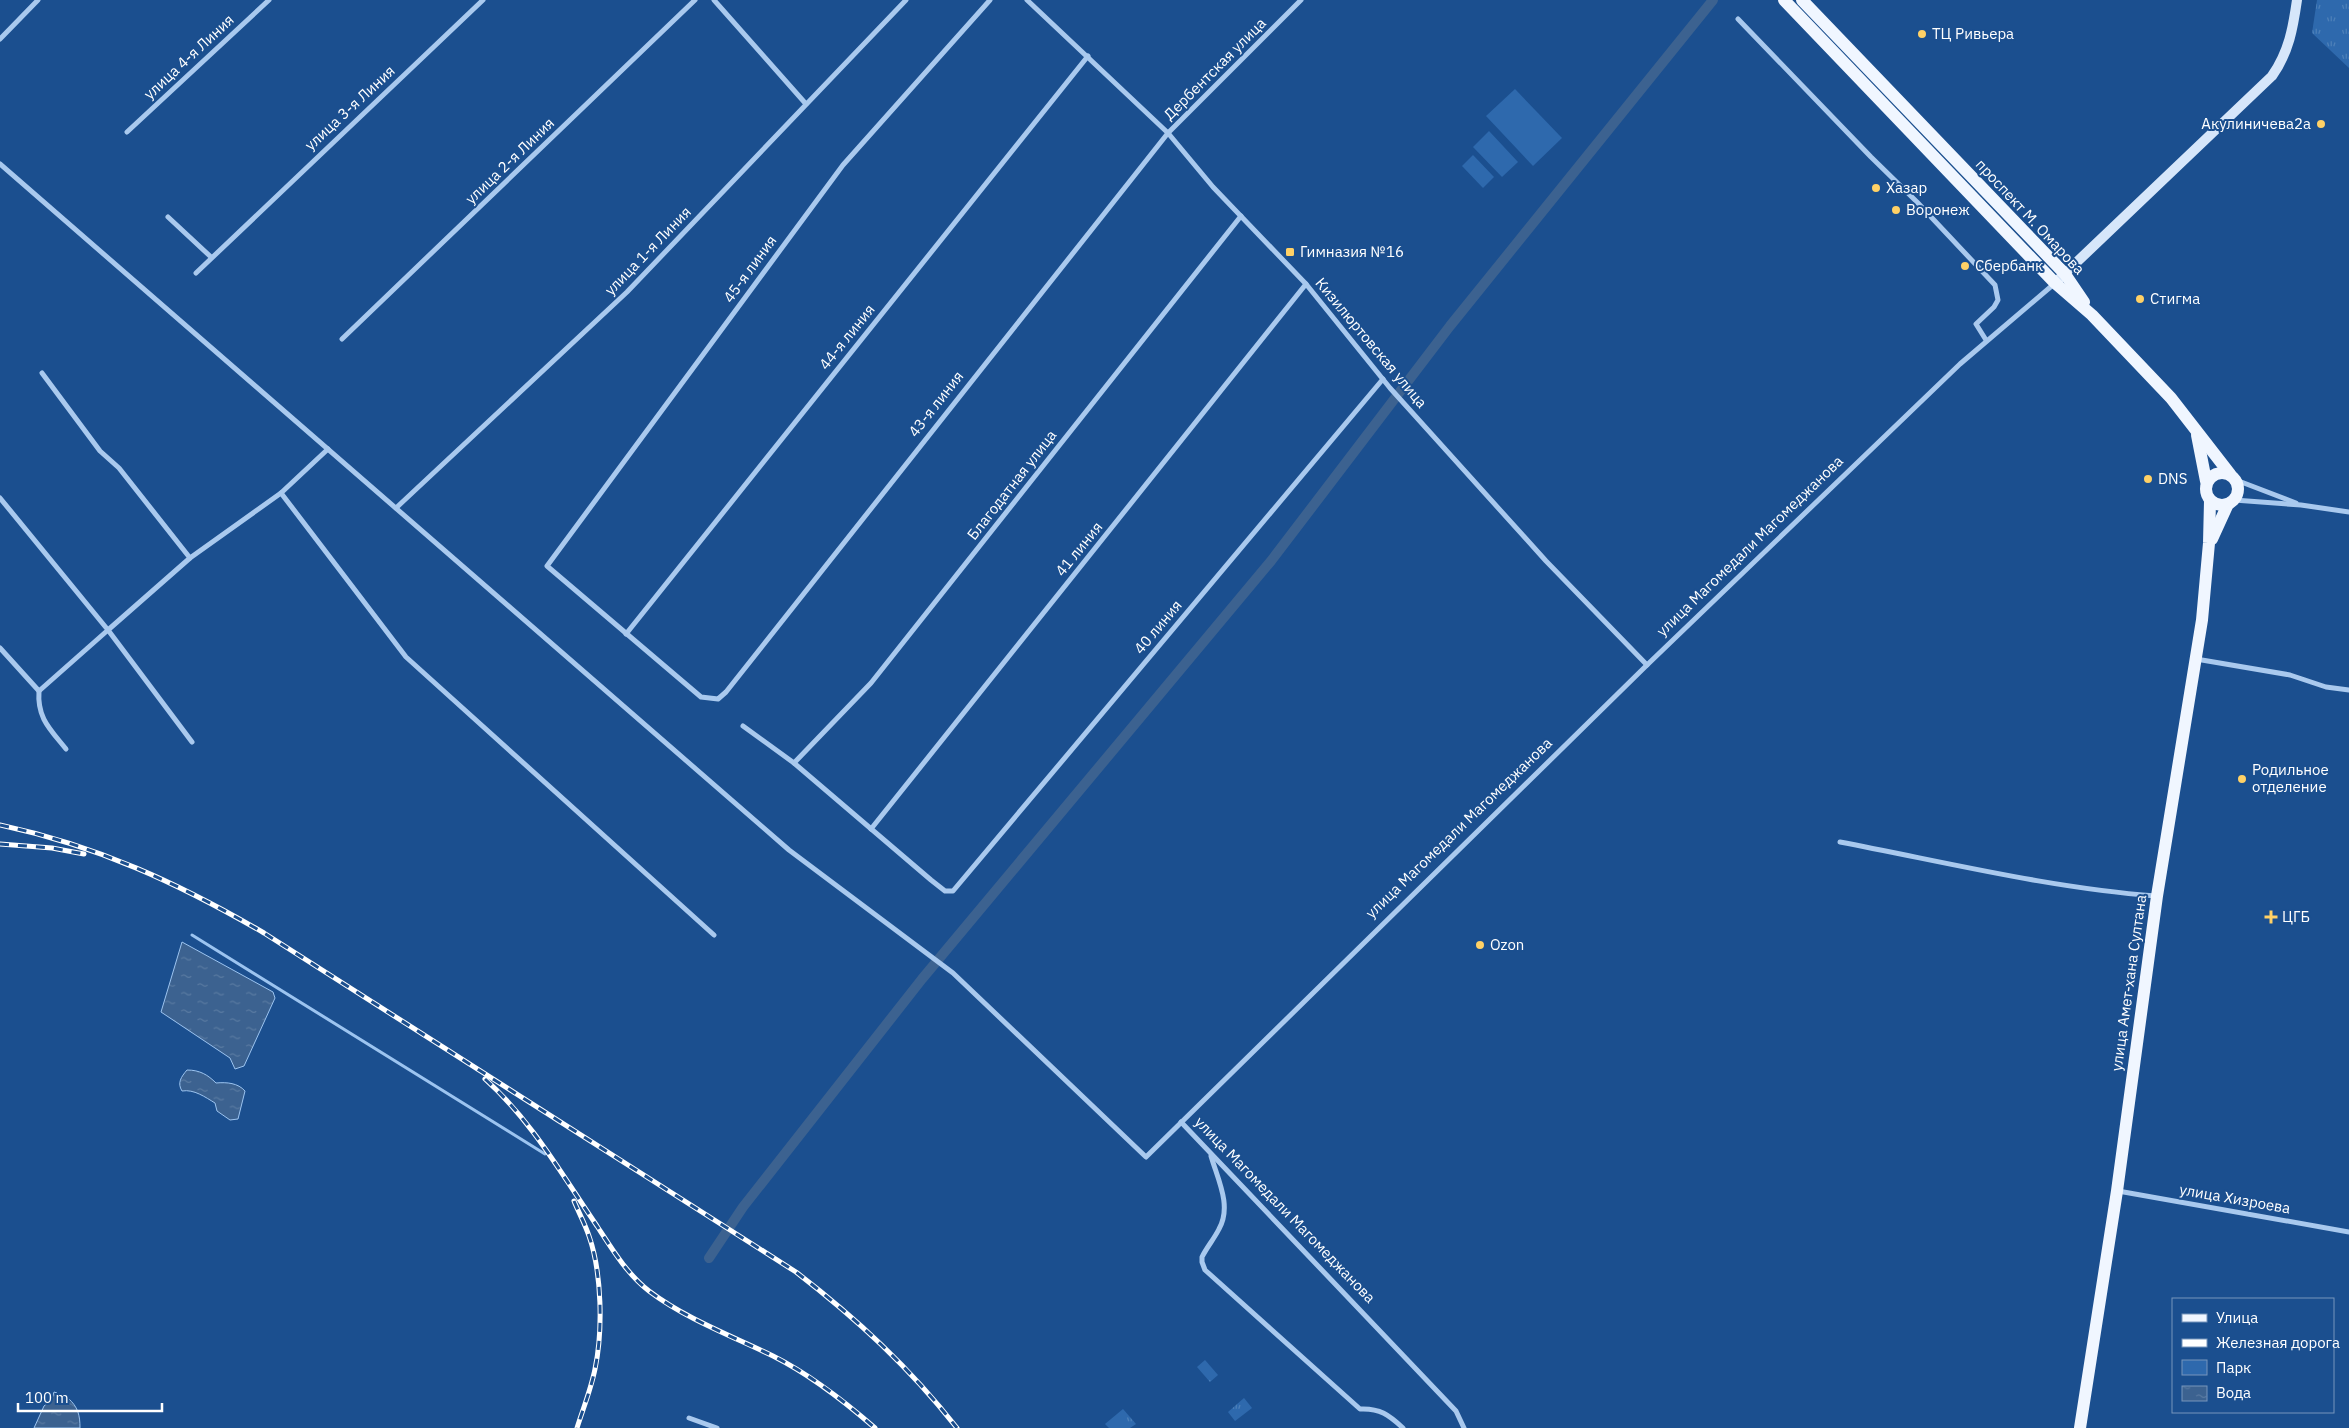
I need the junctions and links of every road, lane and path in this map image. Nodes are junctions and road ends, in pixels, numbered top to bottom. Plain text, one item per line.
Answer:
1 (38, 0) edge
2 (268, 0) edge
3 (483, 0) edge
4 (695, 0) edge
5 (714, 0) edge
6 (906, 0) edge
7 (990, 0) edge
8 (1027, 0) edge
9 (1301, 0) edge
10 (1784, 0) edge
11 (1802, 0) edge
12 (2297, 0) edge
13 (1738, 19) dead end
14 (0, 40) edge
15 (1088, 56) junction
16 (806, 104) junction
17 (127, 132) dead end
18 (1168, 134) junction
19 (0, 164) edge
20 (1241, 216) junction
21 (168, 217) dead end
22 (212, 257) junction
23 (196, 272) dead end
24 (2065, 274) junction
25 (2054, 283) junction
26 (1306, 284) junction
27 (2092, 315) junction
28 (342, 339) dead end
29 (1986, 340) junction
30 (42, 373) dead end
31 (1383, 379) junction
32 (2197, 433) junction
33 (328, 449) junction
34 (2233, 477) junction
35 (2206, 481) junction
36 (281, 493) junction
37 (0, 498) edge
38 (2210, 500) junction
39 (2231, 502) junction
40 (2301, 505) junction
41 (396, 508) junction
42 (2349, 512) edge
43 (2210, 543) junction
44 (190, 558) junction
45 (108, 630) junction
46 (626, 634) junction
47 (0, 648) edge
48 (2196, 659) junction
49 (1647, 665) junction
50 (2349, 690) edge
51 (39, 691) junction
52 (743, 726) dead end
53 (192, 742) dead end
54 (66, 749) dead end
55 (794, 763) junction
56 (871, 829) junction
57 (1840, 842) dead end
58 (2156, 896) junction
59 (714, 935) dead end
60 (1181, 1122) junction
61 (1210, 1154) junction
62 (2117, 1190) junction
63 (2349, 1232) edge
64 (689, 1418) dead end
65 (717, 1428) edge
66 (1403, 1428) edge
67 (1464, 1428) edge
68 (2080, 1428) edge

1 - 14 street
2 - 17 street, улица 4-я Линия
3 - 22 street, улица 3-я Линия
4 - 28 street, улица 2-я Линия
5 - 16 street
6 - 16 street, улица 1-я Линия
7 - 46 street, 45-я линия
8 - 15 street, Кизилюртовская улица
9 - 18 street, Дербентская улица
10 - 25 main road, проспект М. Омарова
11 - 24 main road, проспект М. Омарова
12 - 24 main road, улица Магомедали Магомеджановa
13 - 29 street
15 - 18 street, Кизилюртовская улица
15 - 46 street, 44-я линия
16 - 41 street, улица 1-я Линия
18 - 20 street, Кизилюртовская улица
18 - 46 street, 43-я линия
19 - 33 street
20 - 26 street, Кизилюртовская улица
20 - 55 street, Благодатная улица
21 - 22 street
22 - 23 street, улица 3-я Линия
24 - 25 main road, улица Магомедали Магомеджановa
24 - 27 main road, проспект М. Омарова
25 - 27 main road, проспект М. Омарова
25 - 29 street, улица Магомедали Магомеджановa
26 - 31 street, Кизилюртовская улица
26 - 56 street, 41 линия
27 - 32 main road
29 - 49 street, улица Магомедали Магомеджановa
30 - 44 street
31 - 49 street, Кизилюртовская улица
31 - 56 street, 40 линия
32 - 34 main road
32 - 35 main road
33 - 36 street
33 - 41 street
34 - 35 main road
34 - 39 main road
34 - 40 street
35 - 38 main road
36 - 44 street
36 - 59 street
37 - 45 street
38 - 39 main road
38 - 43 main road
39 - 40 street
39 - 43 main road
40 - 42 street
41 - 60 street
43 - 48 main road, улица Амет-хана Султана
44 - 45 street
45 - 51 street
45 - 53 street
47 - 51 street
48 - 50 street
48 - 58 main road, улица Амет-хана Султана
49 - 60 street, улица Магомедали Магомеджановa
51 - 54 street
52 - 55 street
55 - 56 street
57 - 58 street
58 - 62 main road, улица Амет-хана Султана
60 - 61 street, улица Магомедали Магомеджановa
61 - 66 street
61 - 67 street, улица Магомедали Магомеджановa
62 - 63 street, улица Хизроева
62 - 68 main road, улица Амет-хана Султана
64 - 65 street

